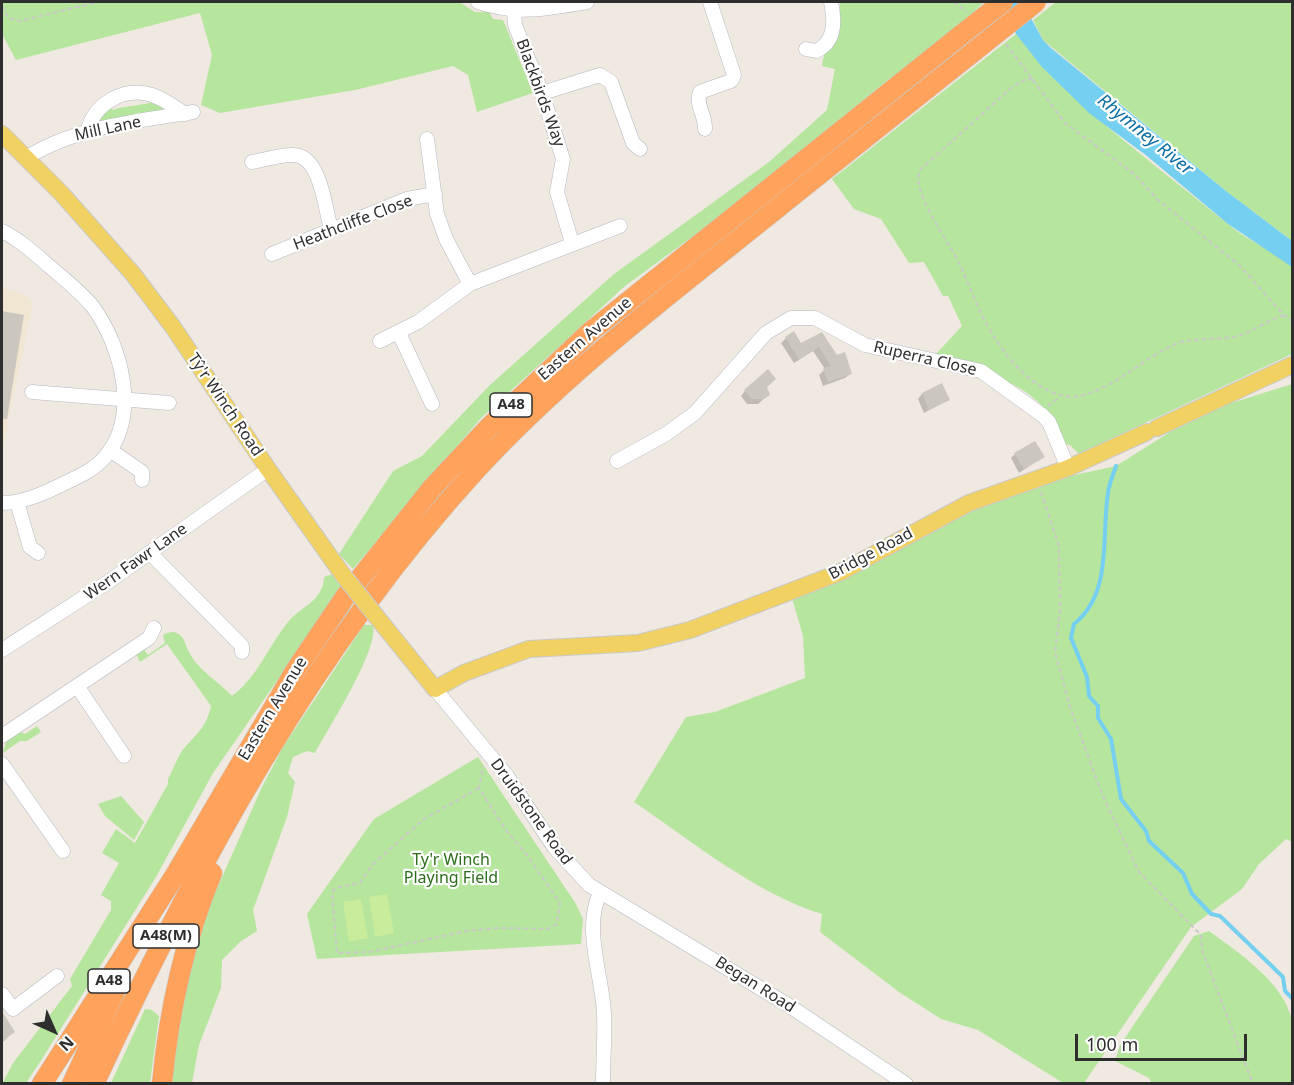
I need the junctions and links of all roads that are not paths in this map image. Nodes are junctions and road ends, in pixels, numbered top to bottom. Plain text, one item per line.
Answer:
1 (478, 2) edge
2 (587, 2) edge
3 (710, 2) edge
4 (831, 2) edge
5 (1003, 2) edge
6 (1036, 2) edge
7 (514, 11) junction
8 (806, 49) dead end
9 (542, 93) junction
10 (705, 129) dead end
11 (87, 132) junction
12 (2, 134) edge
13 (427, 139) dead end
14 (640, 149) dead end
15 (26, 158) junction
16 (252, 162) dead end
17 (435, 194) junction
18 (620, 226) dead end
19 (331, 229) junction
20 (2, 231) edge
21 (572, 243) junction
22 (272, 254) dead end
23 (470, 284) junction
24 (399, 333) junction
25 (380, 341) dead end
26 (1293, 364) edge
27 (32, 392) dead end
28 (123, 401) junction
29 (169, 403) dead end
30 (432, 404) dead end
31 (110, 450) junction
32 (617, 461) dead end
33 (1068, 468) junction
34 (268, 469) junction
35 (142, 480) dead end
36 (16, 502) junction
37 (2, 503) edge
38 (38, 553) dead end
39 (150, 553) junction
40 (154, 628) dead end
41 (2, 650) edge
42 (242, 652) dead end
43 (77, 686) junction
44 (435, 689) junction
45 (2, 736) edge
46 (124, 756) dead end
47 (2, 765) edge
48 (246, 793) junction
49 (63, 851) dead end
50 (174, 877) junction
51 (600, 893) junction
52 (57, 975) dead end
53 (2, 994) edge
54 (42, 1083) edge
55 (72, 1083) edge
56 (94, 1083) edge
57 (162, 1083) edge
58 (603, 1083) edge
59 (906, 1083) edge

1 - 7 street
2 - 7 street
3 - 10 street
4 - 8 street
5 - 50 highway, Eastern Avenue / A48, bridge
6 - 48 highway, Eastern Avenue / A48, bridge
7 - 9 street, Blackbirds Way
9 - 14 street
9 - 21 street, Blackbirds Way
11 - 11 street, Mill Lane
11 - 15 street, Mill Lane
12 - 15 main road, Tŷ'r Winch Road
13 - 17 street
15 - 34 main road, Tŷ'r Winch Road
16 - 19 street
17 - 19 street, Heathcliffe Close
17 - 23 street
18 - 21 street
19 - 22 street, Heathcliffe Close
20 - 28 street
21 - 23 street
23 - 24 street
24 - 25 street
24 - 30 street
26 - 33 main road, Bridge Road
27 - 28 street
28 - 29 street
28 - 31 street
31 - 35 street
31 - 36 street
32 - 33 street, Ruperra Close
33 - 44 main road, Bridge Road
34 - 39 street, Wern Fawr Lane
34 - 44 main road, Tŷ'r Winch Road, bridge
36 - 37 street
36 - 38 street
39 - 41 street, Wern Fawr Lane
39 - 42 street
40 - 43 street
43 - 45 street
43 - 46 street
44 - 51 street, Druidstone Road
47 - 49 street
48 - 56 highway, A48(M)
48 - 57 highway, A48
50 - 54 highway, A48
50 - 55 highway, A48(M)
51 - 58 street
51 - 59 street, Began Road
52 - 53 street

